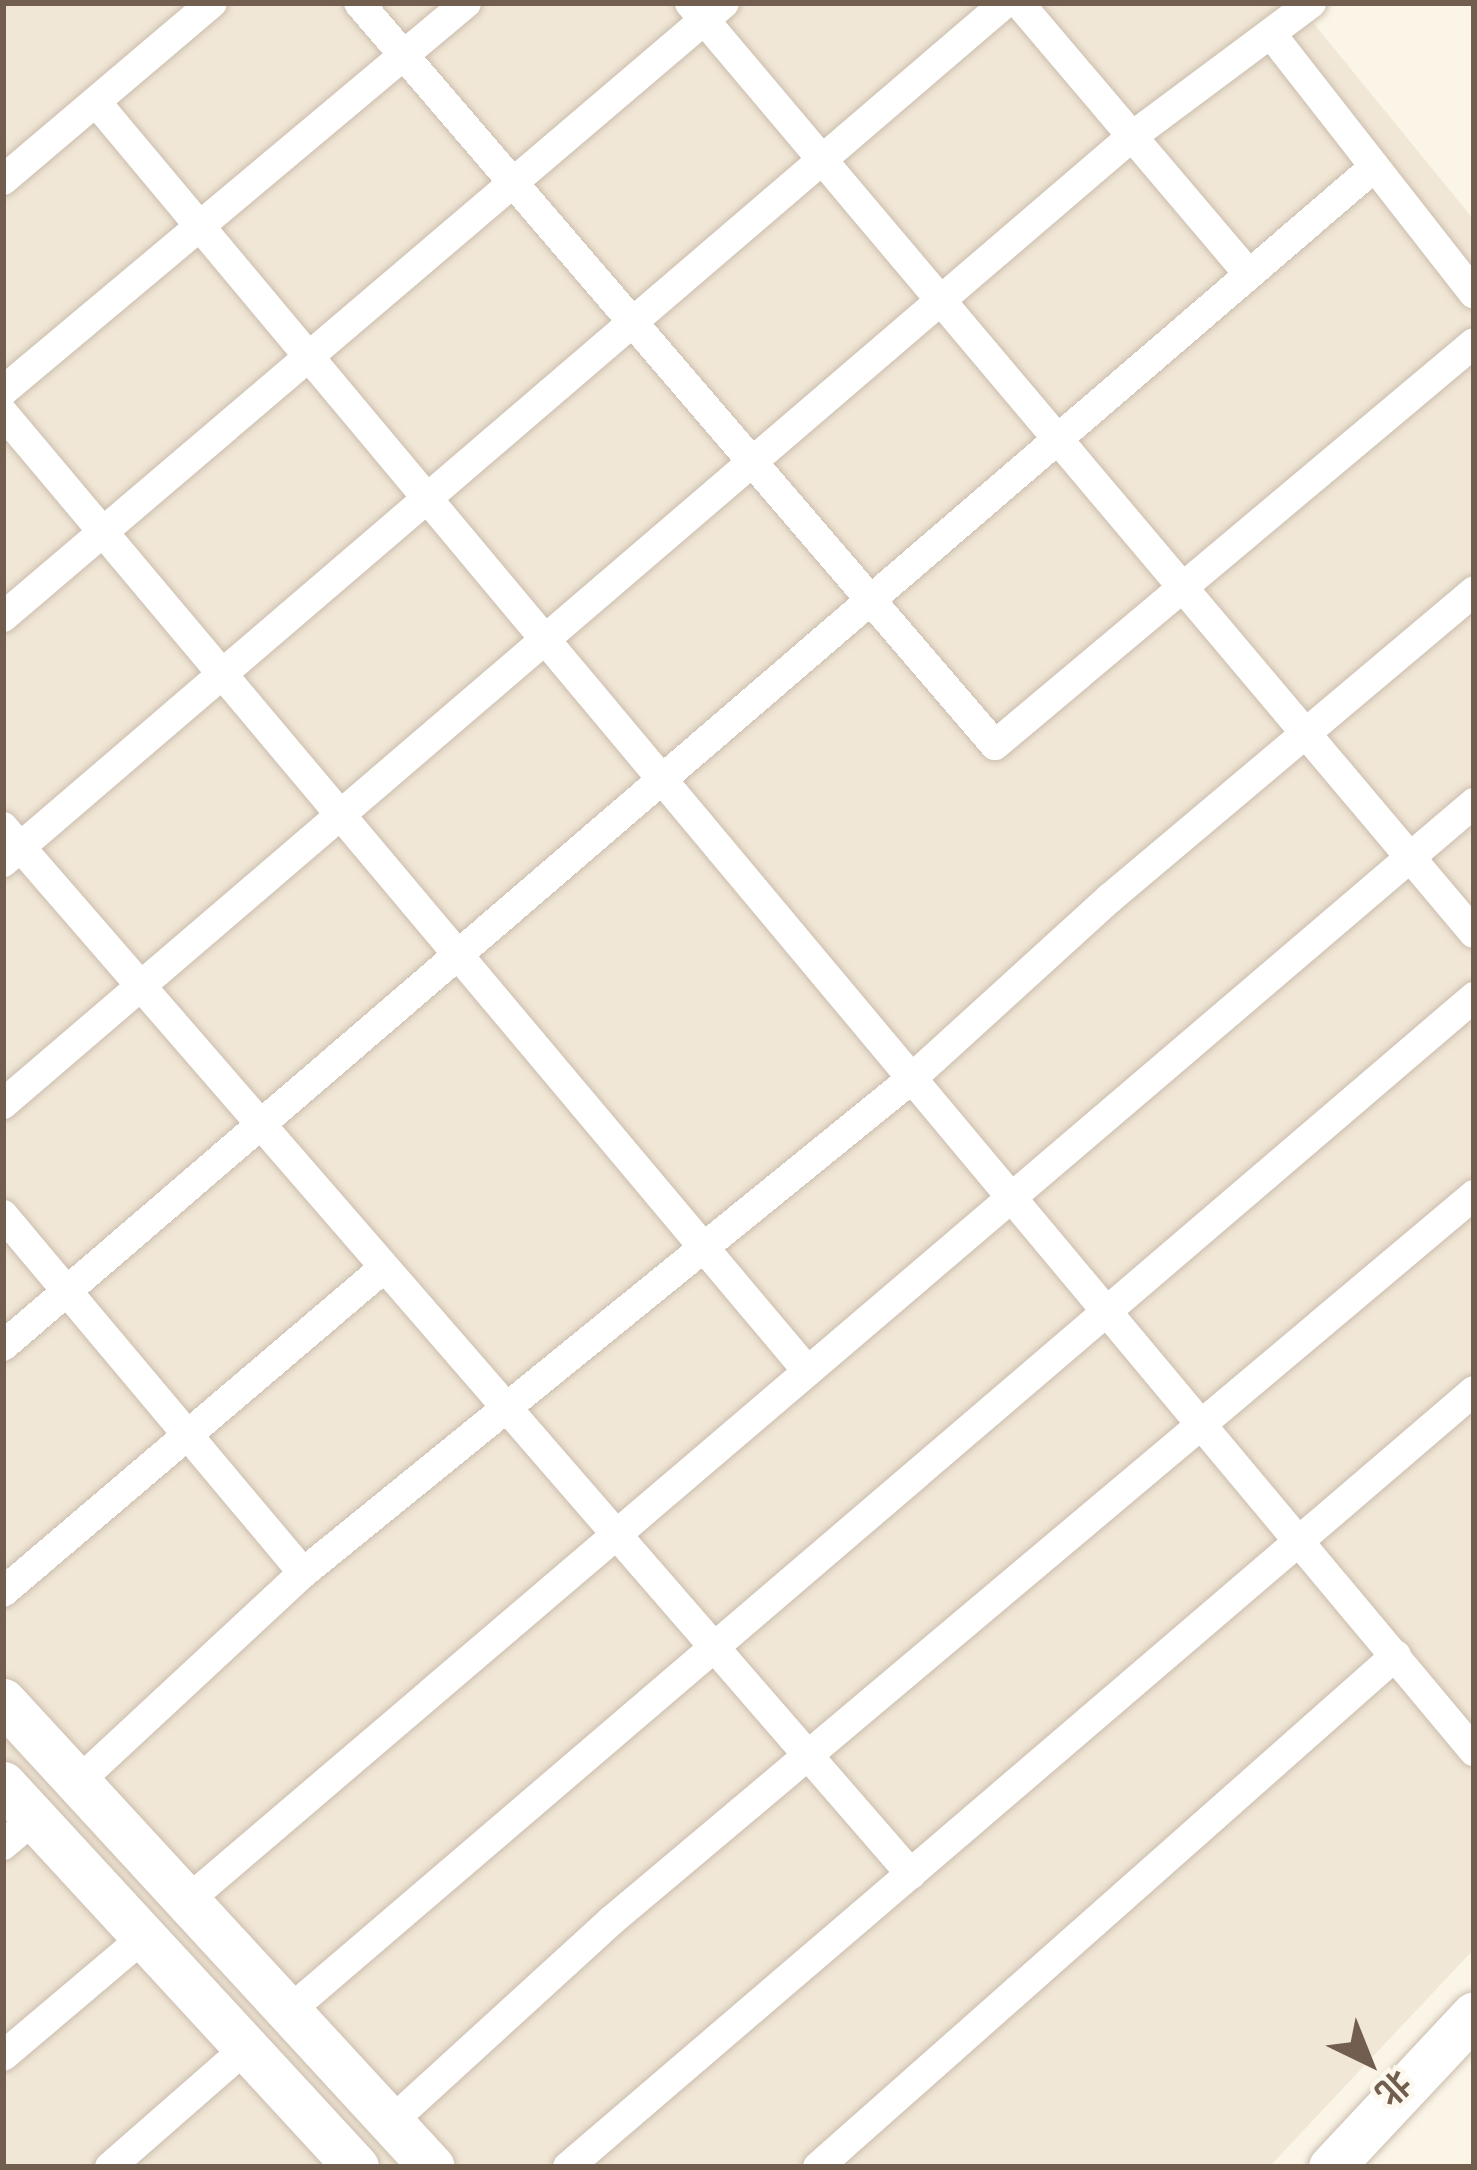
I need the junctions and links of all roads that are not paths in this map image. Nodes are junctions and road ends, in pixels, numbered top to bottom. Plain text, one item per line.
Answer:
1 (212, 3) edge
2 (358, 3) edge
3 (466, 3) edge
4 (1005, 3) edge
5 (1019, 3) edge
6 (1311, 3) edge
7 (706, 8) edge
8 (1274, 39) junction
9 (403, 56) junction
10 (96, 102) junction
11 (1130, 138) junction
12 (822, 158) junction
13 (1372, 169) junction
14 (3, 180) edge
15 (509, 182) junction
16 (200, 226) junction
17 (1246, 271) junction
18 (1474, 294) edge
19 (937, 303) junction
20 (628, 323) junction
21 (1474, 343) edge
22 (308, 355) junction
23 (3, 392) edge
24 (3, 412) edge
25 (1058, 441) junction
26 (748, 464) junction
27 (425, 497) junction
28 (106, 531) junction
29 (1178, 586) junction
30 (1474, 592) edge
31 (868, 600) junction
32 (3, 617) edge
33 (542, 639) junction
34 (224, 674) junction
35 (1307, 733) junction
36 (656, 782) junction
37 (1474, 803) edge
38 (339, 814) junction
39 (9, 846) edge
40 (1411, 857) junction
41 (1474, 933) edge
42 (457, 957) junction
43 (142, 986) junction
44 (1474, 997) edge
45 (910, 1080) junction
46 (3, 1104) edge
47 (259, 1121) junction
48 (1474, 1196) edge
49 (1012, 1198) junction
50 (3, 1215) edge
51 (697, 1244) junction
52 (382, 1269) junction
53 (68, 1292) junction
54 (1107, 1307) junction
55 (3, 1346) edge
56 (805, 1368) junction
57 (1474, 1391) edge
58 (508, 1404) junction
59 (1207, 1424) junction
60 (185, 1434) junction
61 (618, 1531) junction
62 (1301, 1537) junction
63 (303, 1573) junction
64 (3, 1592) edge
65 (714, 1642) junction
66 (1396, 1654) junction
67 (3, 1701) edge
68 (1474, 1750) edge
69 (811, 1762) junction
70 (78, 1782) junction
71 (3, 1784) edge
72 (19, 1832) edge
73 (911, 1874) junction
74 (187, 1900) junction
75 (144, 1937) junction
76 (289, 2011) junction
77 (1474, 2014) edge
78 (246, 2048) junction
79 (3, 2056) edge
80 (391, 2122) junction
81 (347, 2164) edge
82 (110, 2167) edge
83 (432, 2167) edge
84 (568, 2167) edge
85 (818, 2167) edge
86 (1331, 2167) edge

1 - 10 street
2 - 9 street
3 - 9 street
4 - 12 street
5 - 11 street
6 - 8 street
7 - 12 street
7 - 15 street
8 - 11 street
8 - 13 street
9 - 15 street
9 - 16 street
10 - 14 street
10 - 16 street
11 - 17 street
11 - 19 street
12 - 19 street
12 - 20 street
13 - 17 street
13 - 18 street
15 - 20 street
15 - 22 street
16 - 22 street
16 - 23 street
17 - 25 street
19 - 25 street
19 - 26 street
20 - 26 street
20 - 27 street
21 - 29 street
22 - 27 street
22 - 28 street
24 - 28 street
25 - 29 street
25 - 31 street
26 - 31 street
26 - 33 street
27 - 33 street
27 - 34 street
28 - 32 street
28 - 34 street
29 - 31 street
29 - 35 street
30 - 35 street
31 - 36 street
33 - 36 street
33 - 38 street
34 - 38 street
34 - 39 street
35 - 40 street
35 - 45 street
36 - 42 street
36 - 45 street
37 - 40 street
38 - 42 street
38 - 43 street
39 - 43 street
40 - 41 street
40 - 49 street
42 - 47 street
42 - 51 street
43 - 46 street
43 - 47 street
44 - 54 street
45 - 49 street
45 - 51 street
47 - 52 street
47 - 53 street
48 - 59 street
49 - 54 street
49 - 56 street
50 - 53 street
51 - 56 street
51 - 58 street
52 - 58 street
52 - 60 street
53 - 55 street
53 - 60 street
54 - 59 street
54 - 65 street
56 - 61 street
57 - 62 street
58 - 61 street
58 - 63 street
59 - 62 street
59 - 69 street
60 - 63 street
60 - 64 street
61 - 65 street
61 - 74 street
62 - 66 street
62 - 73 street
63 - 70 street
65 - 69 street
65 - 76 street
66 - 68 street
66 - 85 street
67 - 70 street
69 - 73 street
69 - 80 street
70 - 74 street
71 - 72 street
72 - 75 street
73 - 84 street
74 - 76 street
75 - 78 street
75 - 79 street
76 - 80 street
77 - 86 street
78 - 81 street
78 - 82 street
80 - 83 street

